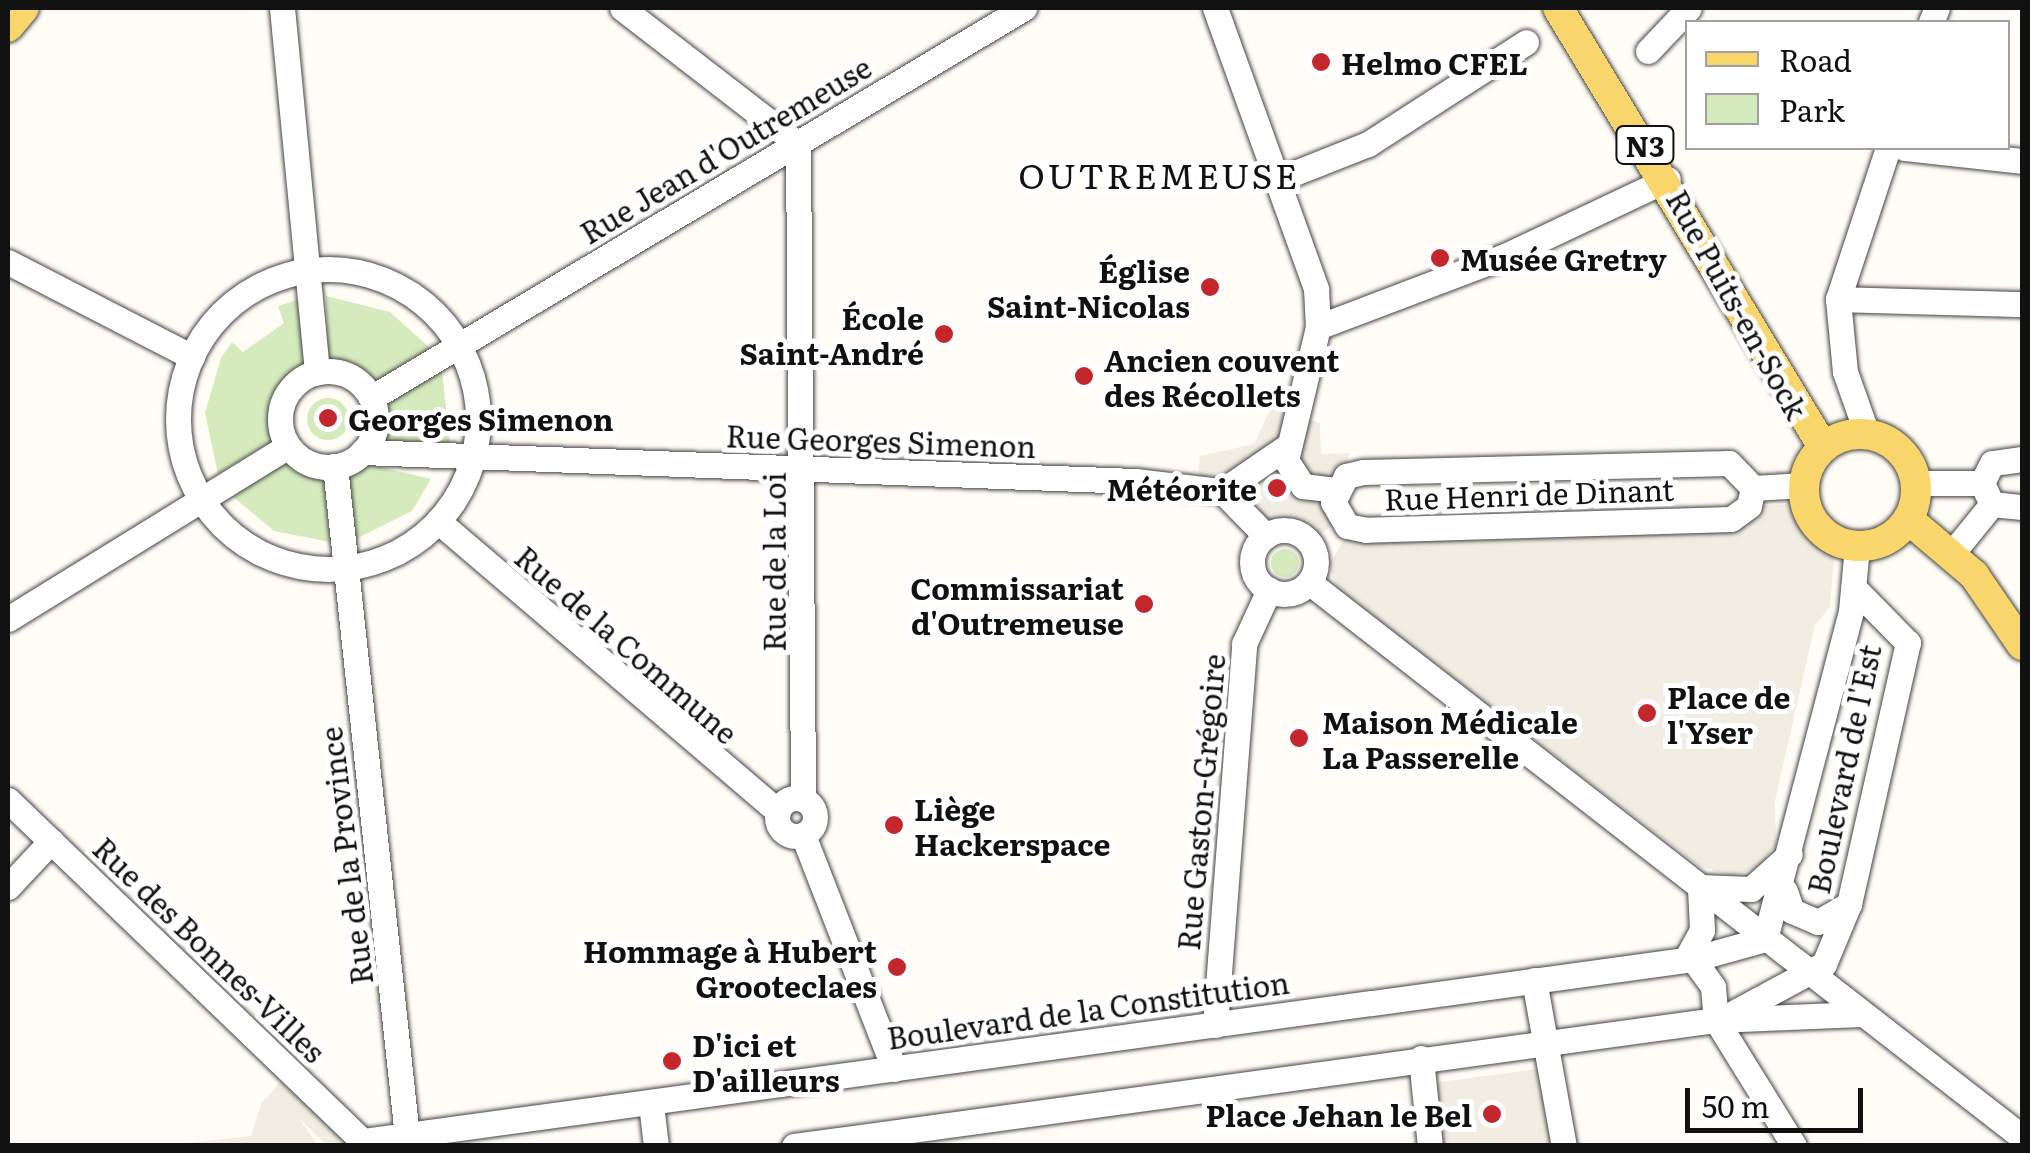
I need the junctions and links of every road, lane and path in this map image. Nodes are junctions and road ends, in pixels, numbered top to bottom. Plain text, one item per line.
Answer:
1 (24, 8) edge
2 (282, 8) edge
3 (622, 8) edge
4 (1024, 8) edge
5 (1214, 8) edge
6 (1558, 8) edge
7 (1689, 8) edge
8 (8, 27) edge
9 (1526, 42) dead end
10 (1648, 51) dead end
11 (798, 144) junction
12 (1887, 150) edge
13 (1922, 150) edge
14 (2022, 161) edge
15 (1668, 179) junction
16 (1277, 180) junction
17 (8, 262) edge
18 (312, 270) junction
19 (1838, 299) junction
20 (2022, 304) edge
21 (1318, 328) junction
22 (460, 347) junction
23 (192, 356) junction
24 (317, 372) junction
25 (371, 398) junction
26 (1868, 434) junction
27 (288, 446) junction
28 (1288, 446) junction
29 (1823, 447) junction
30 (362, 452) junction
31 (474, 456) junction
32 (2022, 459) edge
33 (335, 466) junction
34 (806, 472) junction
35 (1916, 483) junction
36 (1804, 485) junction
37 (1754, 488) junction
38 (1335, 490) junction
39 (1222, 492) junction
40 (1987, 493) junction
41 (201, 498) junction
42 (2022, 507) edge
43 (1908, 519) junction
44 (1340, 520) junction
45 (438, 521) junction
46 (1266, 536) junction
47 (1310, 542) junction
48 (1857, 546) junction
49 (1953, 552) junction
50 (345, 568) junction
51 (1310, 583) junction
52 (1854, 587) junction
53 (1269, 590) junction
54 (8, 619) edge
55 (2022, 645) edge
56 (8, 800) edge
57 (803, 800) junction
58 (778, 811) junction
59 (803, 834) junction
60 (50, 842) junction
61 (1793, 850) junction
62 (8, 887) edge
63 (1700, 887) junction
64 (1784, 891) junction
65 (1849, 904) junction
66 (1765, 939) junction
67 (1690, 959) junction
68 (1811, 976) junction
69 (1534, 980) junction
70 (1861, 1014) junction
71 (1716, 1020) junction
72 (1214, 1024) junction
73 (1543, 1042) junction
74 (1420, 1058) junction
75 (894, 1069) junction
76 (651, 1104) junction
77 (2022, 1137) edge
78 (408, 1141) edge
79 (366, 1144) edge
80 (656, 1146) edge
81 (794, 1146) edge
82 (1430, 1146) edge
83 (1564, 1146) edge
84 (1794, 1146) edge

1 - 8 main road
2 - 18 street
3 - 11 street
4 - 11 street, Rue Jean d'Outremeuse
5 - 16 street
6 - 15 main road, Rue Puits-en-Sock / N3
7 - 10 street
9 - 16 street
11 - 22 street, Rue Jean d'Outremeuse
11 - 34 street, Rue de la Loi
12 - 19 street
13 - 14 street
15 - 21 street
15 - 29 main road, Rue Puits-en-Sock / N3
16 - 21 street
17 - 23 street
18 - 22 street
18 - 23 street
18 - 24 street
19 - 20 street
19 - 26 street
21 - 28 street
22 - 25 street, Rue Jean d'Outremeuse
22 - 31 street
23 - 41 street
24 - 25 street
24 - 27 street
25 - 30 street
26 - 29 main road
26 - 35 main road
27 - 33 street
27 - 41 street
28 - 38 street
28 - 39 street
29 - 36 main road
30 - 31 street, Rue Georges Simenon
30 - 33 street
31 - 34 street, Rue Georges Simenon
31 - 45 street
32 - 40 street
33 - 50 street, Rue de la Province
34 - 39 street, Rue Georges Simenon
34 - 57 street, Rue de la Loi
35 - 40 street
35 - 43 main road
36 - 37 street
36 - 48 main road
37 - 38 street, Rue Henri de Dinant
37 - 44 street, Rue Henri de Dinant
38 - 44 street
39 - 46 street
40 - 42 street
40 - 49 street
41 - 50 street
41 - 54 street
43 - 48 main road
43 - 49 main road
44 - 47 street
45 - 50 street
45 - 58 street, Rue de la Commune
46 - 47 street
46 - 53 street
47 - 51 street
48 - 52 street, Boulevard de l'Est
49 - 55 main road
50 - 78 street, Rue de la Province
51 - 53 street
51 - 63 street
52 - 61 street, Boulevard de l'Est
52 - 65 street, Boulevard de l'Est
53 - 72 street, Rue Gaston-Grégoire
56 - 60 street, Rue des Bonnes-Villes
57 - 58 street
57 - 59 street, Rue de la Loi
58 - 59 street, Rue de la Loi
59 - 75 street, Rue de la Loi
60 - 62 street
60 - 79 street, Rue des Bonnes-Villes
61 - 63 street, Boulevard de l'Est
61 - 64 street, Boulevard de l'Est
63 - 66 street
63 - 67 street
64 - 65 street
64 - 66 street, Boulevard de l'Est
65 - 68 street, Boulevard de l'Est
66 - 67 street, Boulevard de la Constitution
66 - 68 street
67 - 69 street, Boulevard de la Constitution
67 - 71 street
68 - 70 street
68 - 71 street
69 - 72 street, Boulevard de la Constitution
69 - 73 street
70 - 71 street
70 - 77 street
71 - 73 street
71 - 84 street
72 - 75 street, Boulevard de la Constitution
73 - 74 street
73 - 83 street
74 - 81 street
74 - 82 street
75 - 76 street, Boulevard de la Constitution
76 - 78 street, Boulevard de la Constitution
76 - 80 street
78 - 79 street, Boulevard de la Constitution

